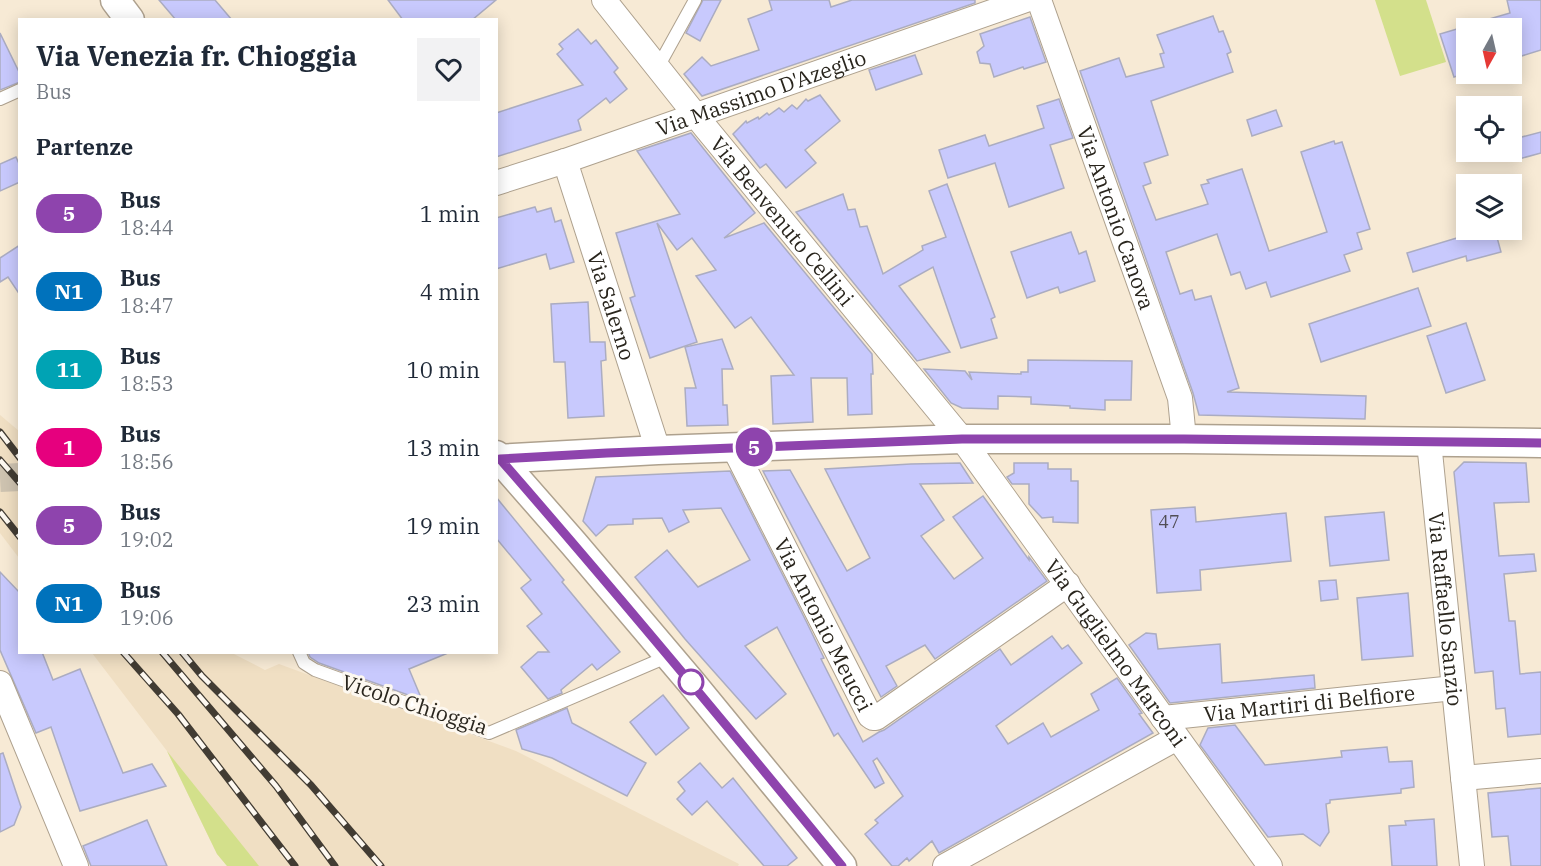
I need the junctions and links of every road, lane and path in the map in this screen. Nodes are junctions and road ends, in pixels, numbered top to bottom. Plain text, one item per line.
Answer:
1 (115, 0) edge
2 (604, 0) edge
3 (694, 0) edge
4 (1026, 0) edge
5 (1039, 0) edge
6 (128, 18) edge
7 (658, 67) junction
8 (18, 91) edge
9 (0, 99) edge
10 (694, 114) junction
11 (565, 160) junction
12 (498, 182) edge
13 (962, 439) junction
14 (1184, 439) junction
15 (1430, 442) junction
16 (1541, 443) edge
17 (734, 448) junction
18 (658, 450) junction
19 (498, 458) edge
20 (1068, 584) junction
21 (300, 654) edge
22 (669, 656) junction
23 (0, 683) edge
24 (1454, 688) junction
25 (1170, 728) junction
26 (1541, 771) edge
27 (1463, 778) junction
28 (76, 866) edge
29 (842, 866) edge
30 (945, 866) edge
31 (1270, 866) edge
32 (1472, 866) edge

1 - 6 street
2 - 7 street, Via Benvenuto Cellini
3 - 7 lane
4 - 10 street, Via Massimo D'Azeglio
5 - 14 street, Via Antonio Canova
7 - 10 street, Via Benvenuto Cellini
8 - 9 lane
10 - 11 street, Via Massimo D'Azeglio
10 - 13 street, Via Benvenuto Cellini
11 - 12 street, Via Massimo D'Azeglio
11 - 18 street, Via Salerno
13 - 14 street
13 - 17 street
13 - 20 street, Via Guglielmo Marconi
14 - 15 street
15 - 16 street
15 - 24 street, Via Raffaello Sanzio
17 - 18 street
17 - 20 street, Via Antonio Meucci
18 - 19 street
19 - 22 street
20 - 25 street, Via Guglielmo Marconi
21 - 22 lane, Vicolo Chioggia
22 - 29 street
23 - 28 street
24 - 25 street, Via Martiri di Belfiore
24 - 27 street, Via Raffaello Sanzio
25 - 30 street, Via Martiri di Belfiore
25 - 31 street, Via Guglielmo Marconi
26 - 27 street
27 - 32 street, Via Raffaello Sanzio

